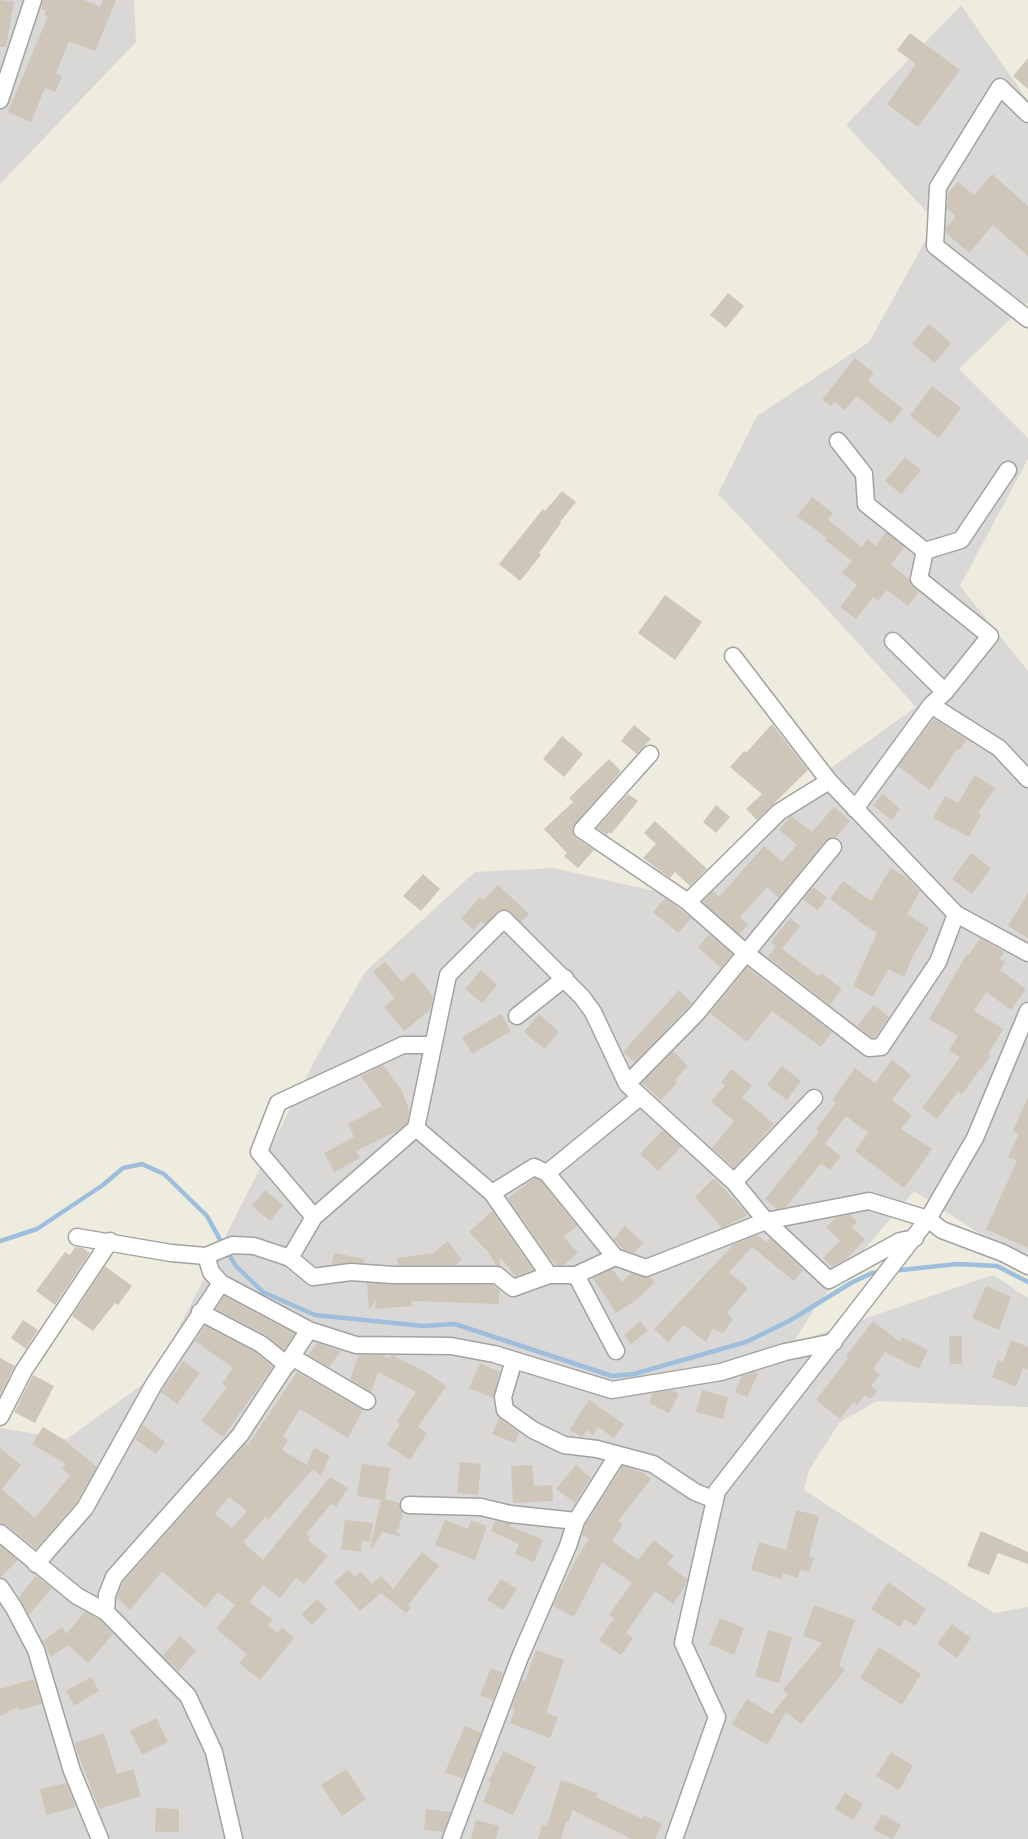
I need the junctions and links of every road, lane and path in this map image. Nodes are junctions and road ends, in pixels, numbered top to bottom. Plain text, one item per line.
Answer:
1 (33, 0) edge
2 (0, 100) edge
3 (1028, 114) edge
4 (1028, 319) edge
5 (838, 441) dead end
6 (1008, 470) dead end
7 (925, 551) junction
8 (893, 641) dead end
9 (733, 656) dead end
10 (945, 692) junction
11 (931, 705) junction
12 (650, 754) dead end
13 (1028, 779) edge
14 (829, 781) junction
15 (855, 809) junction
16 (833, 847) dead end
17 (688, 902) junction
18 (956, 914) junction
19 (1028, 952) edge
20 (746, 954) junction
21 (565, 978) junction
22 (1028, 1011) edge
23 (517, 1016) dead end
24 (434, 1045) junction
25 (1020, 1046) edge
26 (627, 1084) junction
27 (640, 1097) junction
28 (814, 1098) dead end
29 (416, 1128) junction
30 (547, 1173) junction
31 (734, 1182) junction
32 (492, 1194) junction
33 (314, 1217) junction
34 (928, 1219) junction
35 (766, 1221) junction
36 (76, 1237) dead end
37 (915, 1238) junction
38 (110, 1241) junction
39 (211, 1254) junction
40 (615, 1257) junction
41 (290, 1258) junction
42 (1028, 1266) edge
43 (576, 1275) junction
44 (549, 1276) junction
45 (221, 1283) junction
46 (200, 1312) junction
47 (309, 1330) junction
48 (834, 1342) junction
49 (616, 1351) dead end
50 (514, 1360) junction
51 (289, 1361) junction
52 (367, 1401) dead end
53 (0, 1417) edge
54 (617, 1456) junction
55 (715, 1500) junction
56 (410, 1505) dead end
57 (576, 1521) junction
58 (0, 1533) edge
59 (36, 1564) junction
60 (0, 1587) edge
61 (106, 1612) junction
62 (100, 1839) edge
63 (234, 1839) edge
64 (451, 1839) edge
65 (674, 1839) edge

1 - 2 street
3 - 4 street
5 - 7 street
6 - 7 street
7 - 10 street
8 - 10 street
9 - 14 street
10 - 11 street
11 - 13 street
11 - 15 street
12 - 17 street
14 - 15 street
14 - 17 street
15 - 18 street
16 - 20 street
17 - 20 street
18 - 19 street
18 - 20 street
20 - 26 street
21 - 23 street
21 - 24 street
21 - 26 street
22 - 25 street
24 - 29 street
24 - 33 street
25 - 34 street
26 - 27 street
27 - 30 street
27 - 31 street
28 - 31 street
29 - 32 street
29 - 33 street
30 - 32 street
30 - 40 street
31 - 35 street
32 - 44 street
33 - 41 street
34 - 35 street
34 - 37 street
34 - 42 street
35 - 37 street
35 - 40 street
36 - 38 street
37 - 48 street
38 - 39 street
38 - 53 street
39 - 41 street
39 - 45 street
40 - 43 street
41 - 44 street
43 - 44 street
43 - 49 street
45 - 46 street
45 - 47 street
46 - 51 street
46 - 59 street
47 - 50 street
47 - 51 street
48 - 50 street
48 - 55 street
50 - 54 street
51 - 52 street
51 - 61 street
54 - 55 street
54 - 57 street
55 - 65 street
56 - 57 street
57 - 64 street
58 - 59 street
59 - 61 street
60 - 62 street
61 - 63 street

